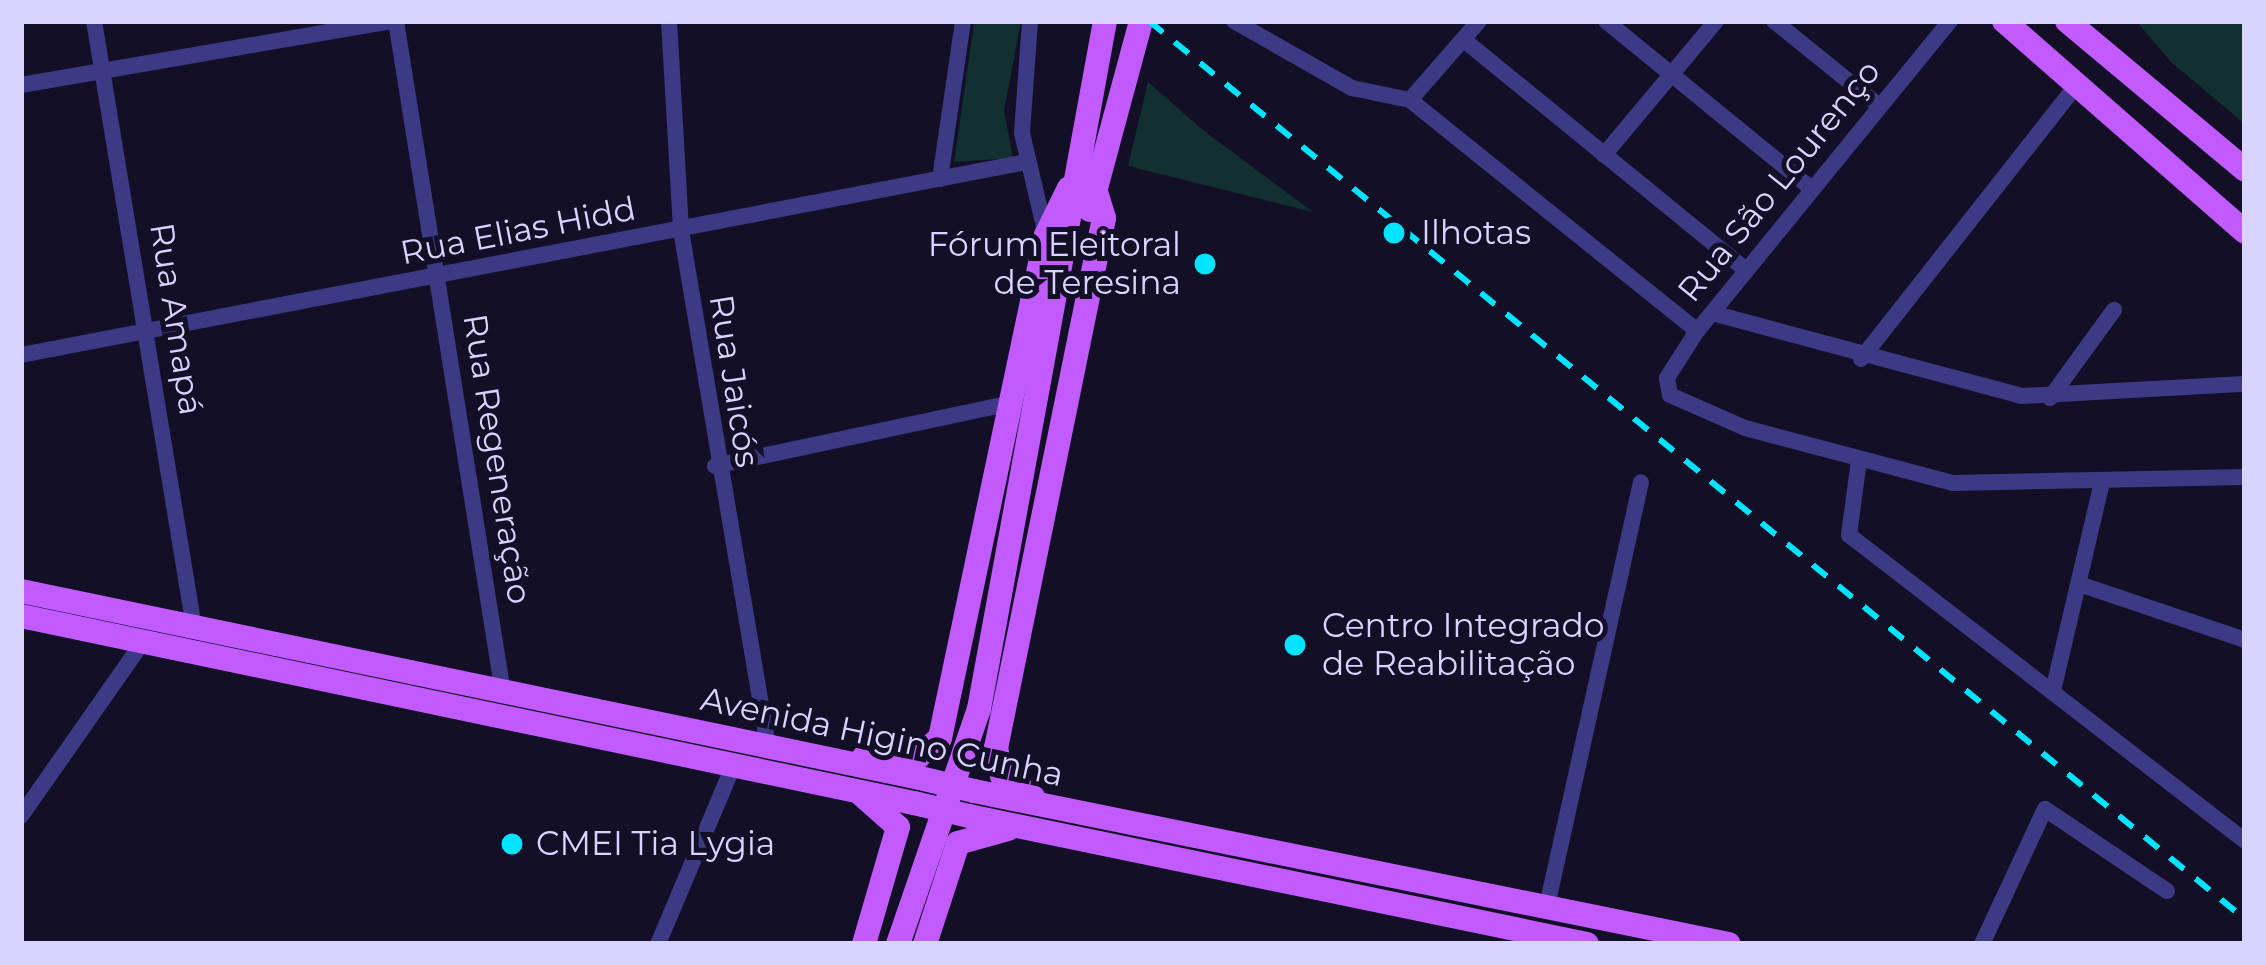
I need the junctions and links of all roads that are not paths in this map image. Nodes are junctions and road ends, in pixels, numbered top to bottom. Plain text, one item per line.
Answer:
1 (94, 21) edge
2 (394, 21) edge
3 (669, 21) edge
4 (963, 21) edge
5 (1030, 21) edge
6 (1105, 21) edge
7 (1141, 21) edge
8 (1234, 21) edge
9 (1479, 21) edge
10 (1606, 21) edge
11 (1715, 21) edge
12 (1774, 21) edge
13 (1950, 21) edge
14 (2067, 21) edge
15 (2016, 25) edge
16 (1464, 40) junction
17 (102, 70) junction
18 (1669, 75) junction
19 (21, 86) edge
20 (2075, 87) junction
21 (1410, 100) junction
22 (1877, 104) junction
23 (1604, 155) junction
24 (1026, 162) junction
25 (2245, 170) edge
26 (940, 179) junction
27 (1069, 188) junction
28 (1811, 188) junction
29 (1096, 195) junction
30 (681, 230) junction
31 (2245, 232) edge
32 (1046, 235) junction
33 (1072, 241) junction
34 (1745, 269) junction
35 (439, 277) junction
36 (2114, 310) dead end
37 (1712, 313) junction
38 (1697, 331) junction
39 (150, 336) junction
40 (21, 355) edge
41 (1862, 359) junction
42 (2245, 383) edge
43 (2050, 398) junction
44 (1012, 403) junction
45 (1859, 460) junction
46 (715, 466) junction
47 (2245, 477) edge
48 (1642, 482) dead end
49 (2101, 487) junction
50 (2079, 584) junction
51 (21, 591) edge
52 (21, 616) edge
53 (194, 627) junction
54 (2245, 640) edge
55 (143, 642) junction
56 (2053, 691) junction
57 (503, 693) junction
58 (768, 746) junction
59 (841, 761) junction
60 (734, 764) junction
61 (856, 790) junction
62 (917, 791) junction
63 (971, 804) junction
64 (1047, 805) junction
65 (21, 816) edge
66 (1021, 826) junction
67 (2243, 834) edge
68 (2167, 891) dead end
69 (1547, 906) junction
70 (658, 944) edge
71 (864, 944) edge
72 (898, 944) edge
73 (925, 944) edge
74 (1587, 944) edge
75 (1729, 944) edge
76 (1982, 944) edge

1 - 17 street, Rua Amapá
2 - 17 street
2 - 35 street, Rua Regeneração
3 - 30 street, Rua Jaicós
4 - 26 street
5 - 24 street
6 - 27 main road
7 - 29 main road
8 - 21 street
9 - 16 street
10 - 18 street
11 - 18 street
12 - 22 street
13 - 22 street, Rua São Lourenço
14 - 25 main road
15 - 20 main road
16 - 21 street
16 - 23 street
17 - 19 street
17 - 39 street, Rua Amapá
18 - 23 street
18 - 28 street
20 - 31 main road
20 - 41 street
21 - 38 street
22 - 28 street, Rua São Lourenço
23 - 34 street
24 - 26 street, Rua Elias Hidd
24 - 32 street
26 - 30 street, Rua Elias Hidd
27 - 32 main road
27 - 33 main road
28 - 34 street, Rua São Lourenço
29 - 33 main road
29 - 64 main road
30 - 35 street, Rua Elias Hidd
30 - 46 street, Rua Jaicós
32 - 44 main road
33 - 72 main road
34 - 37 street, Rua São Lourenço
35 - 39 street, Rua Elias Hidd
35 - 57 street, Rua Regeneração
36 - 43 street
37 - 38 street, Rua São Lourenço
37 - 41 street
38 - 45 street, Rua São Lourenço
39 - 40 street, Rua Elias Hidd
39 - 53 street, Rua Amapá
41 - 43 street
42 - 43 street
44 - 46 street
44 - 59 main road
45 - 49 street
45 - 56 street
46 - 58 street, Rua Jaicós
47 - 49 street
48 - 69 street
49 - 50 street
50 - 54 street
50 - 56 street
51 - 53 main road, Avenida Higino Cunha
52 - 55 main road, Avenida Higino Cunha
53 - 57 main road, Avenida Higino Cunha
55 - 60 main road, Avenida Higino Cunha
55 - 65 street
56 - 67 street
57 - 58 main road, Avenida Higino Cunha
58 - 59 main road, Avenida Higino Cunha
59 - 62 main road, Avenida Higino Cunha
60 - 61 main road, Avenida Higino Cunha
60 - 70 street
61 - 62 main road, Avenida Higino Cunha
61 - 71 main road
62 - 63 main road, Avenida Higino Cunha, bridge
63 - 64 main road, Avenida Higino Cunha
63 - 66 main road, Avenida Higino Cunha
64 - 69 main road, Avenida Higino Cunha
66 - 73 main road
66 - 74 main road, Avenida Higino Cunha
68 - 76 street
69 - 75 main road, Avenida Higino Cunha

